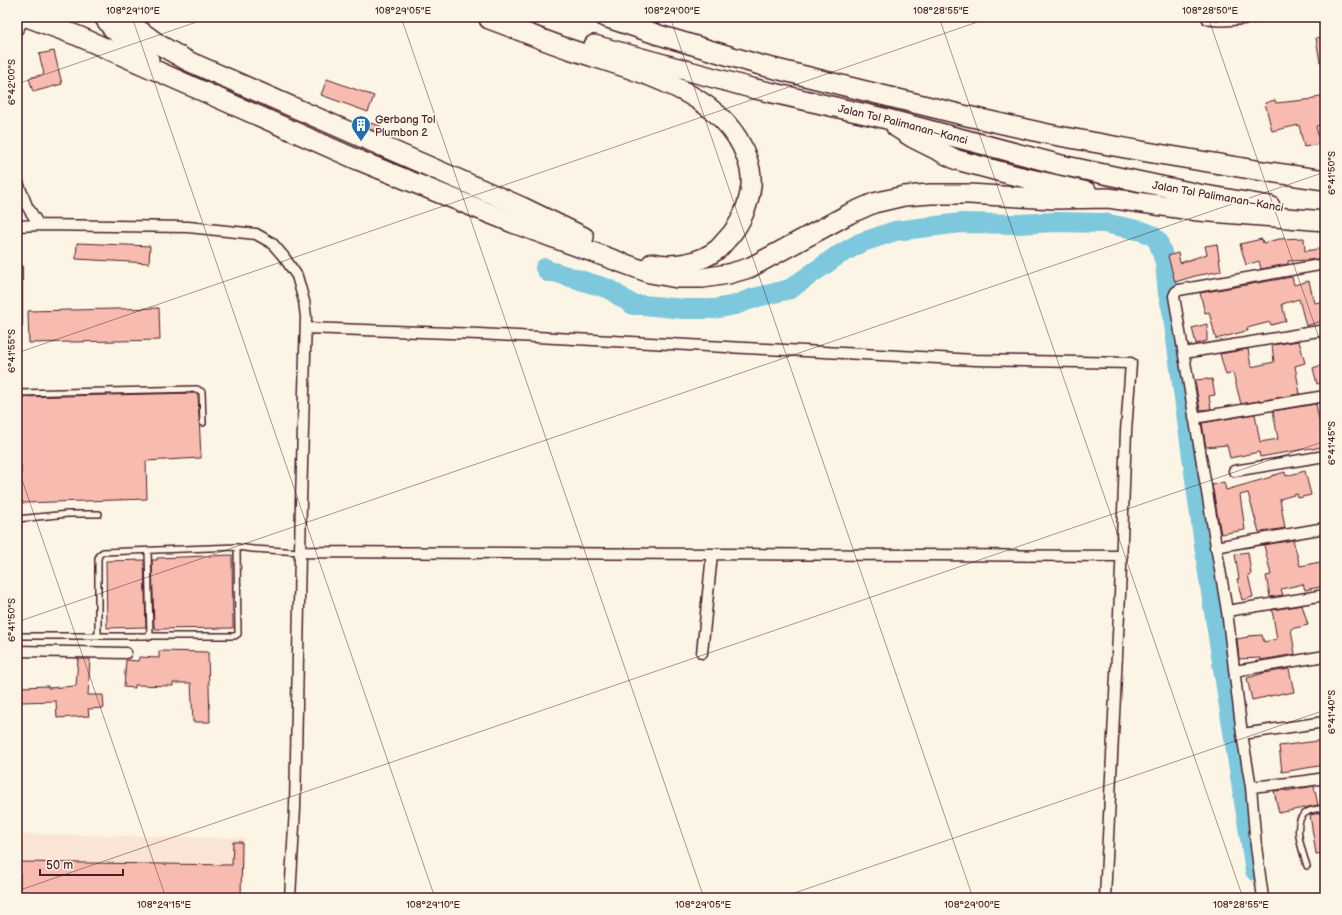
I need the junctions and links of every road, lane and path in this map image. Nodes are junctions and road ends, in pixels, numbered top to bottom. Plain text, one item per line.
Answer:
1 (27, 17) edge
2 (104, 17) edge
3 (605, 17) edge
4 (1204, 17) edge
5 (1269, 17) edge
6 (487, 18) edge
7 (128, 20) edge
8 (17, 30) edge
9 (169, 76) junction
10 (883, 118) junction
11 (17, 180) edge
12 (1325, 180) edge
13 (1108, 198) junction
14 (1325, 215) edge
15 (1325, 221) edge
16 (39, 225) junction
17 (17, 226) edge
18 (17, 262) edge
19 (1325, 264) edge
20 (17, 328) edge
21 (306, 328) junction
22 (1325, 330) edge
23 (1184, 353) junction
24 (17, 393) edge
25 (1325, 396) edge
26 (1194, 418) junction
27 (203, 423) dead end
28 (1325, 456) edge
29 (1234, 471) dead end
30 (99, 514) dead end
31 (17, 519) edge
32 (1325, 528) edge
33 (237, 547) junction
34 (1215, 547) junction
35 (148, 550) junction
36 (300, 552) junction
37 (712, 554) junction
38 (1122, 556) junction
39 (1325, 595) edge
40 (1227, 611) junction
41 (17, 636) edge
42 (98, 636) junction
43 (150, 637) junction
44 (17, 651) edge
45 (126, 653) dead end
46 (702, 653) dead end
47 (1325, 656) edge
48 (1235, 671) junction
49 (1325, 722) edge
50 (1242, 734) junction
51 (1325, 778) edge
52 (1251, 787) junction
53 (1325, 808) edge
54 (1307, 866) dead end
55 (290, 898) edge
56 (1105, 898) edge
57 (1263, 898) edge

1 - 8 street
1 - 9 highway
2 - 9 highway
3 - 12 highway
4 - 5 lane
6 - 7 highway
6 - 10 highway, Jalan Tol Palimanan–Kanci
9 - 13 highway
10 - 13 highway
10 - 14 highway, Jalan Tol Palimanan–Kanci
11 - 16 street
13 - 15 highway
16 - 17 street
16 - 21 street
18 - 20 lane
19 - 23 street
21 - 36 street
21 - 38 street
22 - 23 street
23 - 26 street
24 - 27 lane
25 - 26 street
26 - 34 street
28 - 29 street
30 - 31 lane
32 - 34 street
33 - 35 lane
33 - 36 lane
33 - 43 lane
34 - 40 street
35 - 42 lane
35 - 43 lane
36 - 37 street
36 - 55 street
37 - 38 street
37 - 46 street
38 - 56 street
39 - 40 street
40 - 48 street
41 - 42 lane
42 - 43 lane
44 - 45 street
47 - 48 street
48 - 50 street
49 - 50 street
50 - 52 street
51 - 52 street
52 - 57 street
53 - 54 lane

